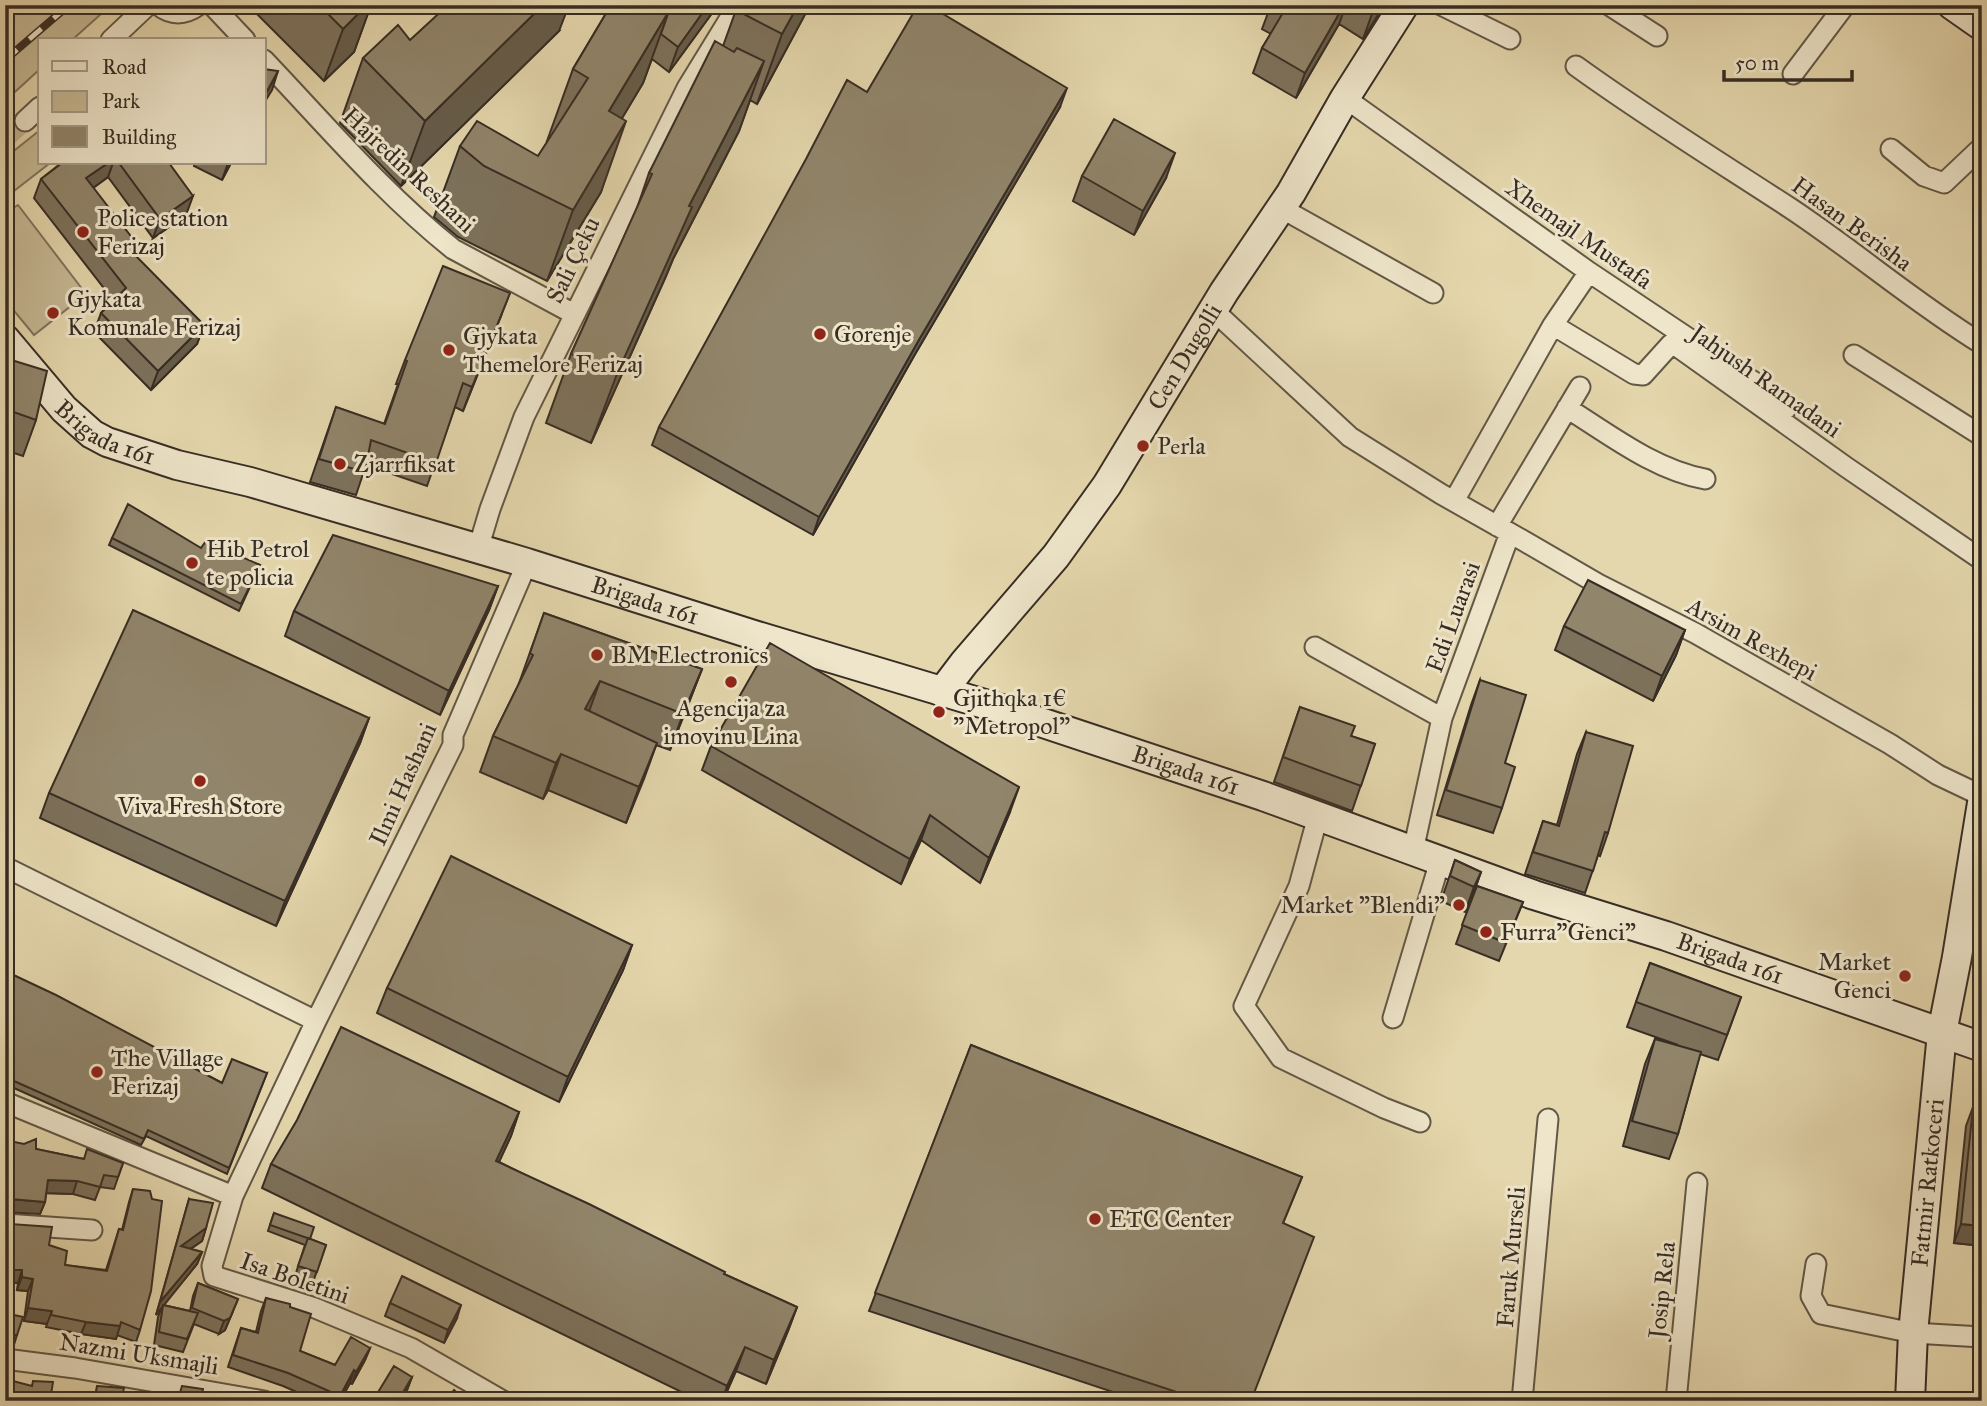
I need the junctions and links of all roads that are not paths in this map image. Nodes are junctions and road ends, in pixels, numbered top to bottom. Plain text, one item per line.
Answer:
1 (148, 5) edge
2 (158, 5) edge
3 (199, 5) edge
4 (212, 5) edge
5 (738, 5) edge
6 (1404, 5) edge
7 (1441, 5) edge
8 (1609, 5) edge
9 (1845, 5) edge
10 (1951, 5) edge
11 (1982, 26) edge
12 (1657, 36) dead end
13 (113, 38) edge
14 (243, 38) edge
15 (1510, 39) dead end
16 (266, 62) edge
17 (1576, 66) dead end
18 (1793, 74) dead end
19 (1345, 98) junction
20 (38, 109) edge
21 (25, 121) tunnel mouth
22 (1982, 147) edge
23 (1891, 149) dead end
24 (1282, 208) junction
25 (1589, 272) junction
26 (1433, 293) dead end
27 (1213, 310) junction
28 (574, 314) junction
29 (1553, 324) junction
30 (5, 339) edge
31 (1982, 344) edge
32 (1854, 355) dead end
33 (1580, 387) dead end
34 (1567, 408) junction
35 (1786, 409) dead end
36 (1982, 436) edge
37 (1705, 479) dead end
38 (1454, 502) junction
39 (1504, 530) junction
40 (478, 549) junction
41 (1982, 559) edge
42 (527, 563) junction
43 (1315, 647) dead end
44 (942, 692) junction
45 (1442, 718) junction
46 (1982, 796) edge
47 (1982, 803) edge
48 (1981, 809) edge
49 (1318, 816) junction
50 (1413, 851) junction
51 (1440, 861) junction
52 (5, 867) edge
53 (1393, 1018) dead end
54 (316, 1021) junction
55 (1942, 1033) junction
56 (1982, 1047) edge
57 (5, 1102) edge
58 (1548, 1119) dead end
59 (1420, 1122) dead end
60 (1697, 1183) dead end
61 (233, 1196) junction
62 (5, 1224) edge
63 (92, 1230) dead end
64 (1816, 1264) dead end
65 (1913, 1333) junction
66 (1982, 1337) edge
67 (5, 1359) edge
68 (264, 1401) edge
69 (503, 1401) edge
70 (1522, 1401) edge
71 (1676, 1401) edge
72 (1910, 1401) edge

1 - 13 street
2 - 3 street
4 - 14 street
5 - 28 street, Sali Çeku
6 - 19 street, Cen Dugolli
7 - 15 street
8 - 12 street
9 - 18 street
10 - 11 street
16 - 28 street, Hajredin Reshani
17 - 31 street, Hasan Berisha
19 - 24 street, Cen Dugolli
19 - 25 street, Xhemajl Mustafa
20 - 21 street
22 - 23 street
24 - 26 street
24 - 27 street, Cen Dugolli
25 - 29 street
25 - 35 street, Xhemajl Mustafa
27 - 38 street, Arsim Rexhepi
27 - 44 street, Cen Dugolli
28 - 40 street, Sali Çeku
29 - 38 street
29 - 41 street, Jahjush Ramadani
30 - 40 street, Brigada 161
32 - 36 street
33 - 34 street
34 - 37 street
34 - 39 street
38 - 39 street, Arsim Rexhepi
39 - 45 street, Edi Luarasi
39 - 46 street, Arsim Rexhepi
40 - 42 street, Brigada 161
42 - 44 street, Brigada 161
42 - 54 street, Ilmi Hashani
43 - 45 street, Edi Luarasi
44 - 49 street, Brigada 161
45 - 50 street, Edi Luarasi
47 - 48 street, Fatmir Ratkoceri
48 - 55 street, Fatmir Ratkoceri
49 - 50 street, Brigada 161
49 - 59 street
50 - 51 street, Brigada 161
51 - 53 street
51 - 55 street, Brigada 161
52 - 54 street
54 - 61 street, Ilmi Hashani
55 - 56 street, Brigada 161
55 - 65 street, Fatmir Ratkoceri
57 - 61 street
58 - 70 street, Faruk Murseli
60 - 71 street, Josip Rela
61 - 69 street, Isa Boletini
62 - 63 street
64 - 65 street
65 - 66 street
65 - 72 street, Fatmir Ratkoceri
67 - 68 street, Nazmi Uksmajli

